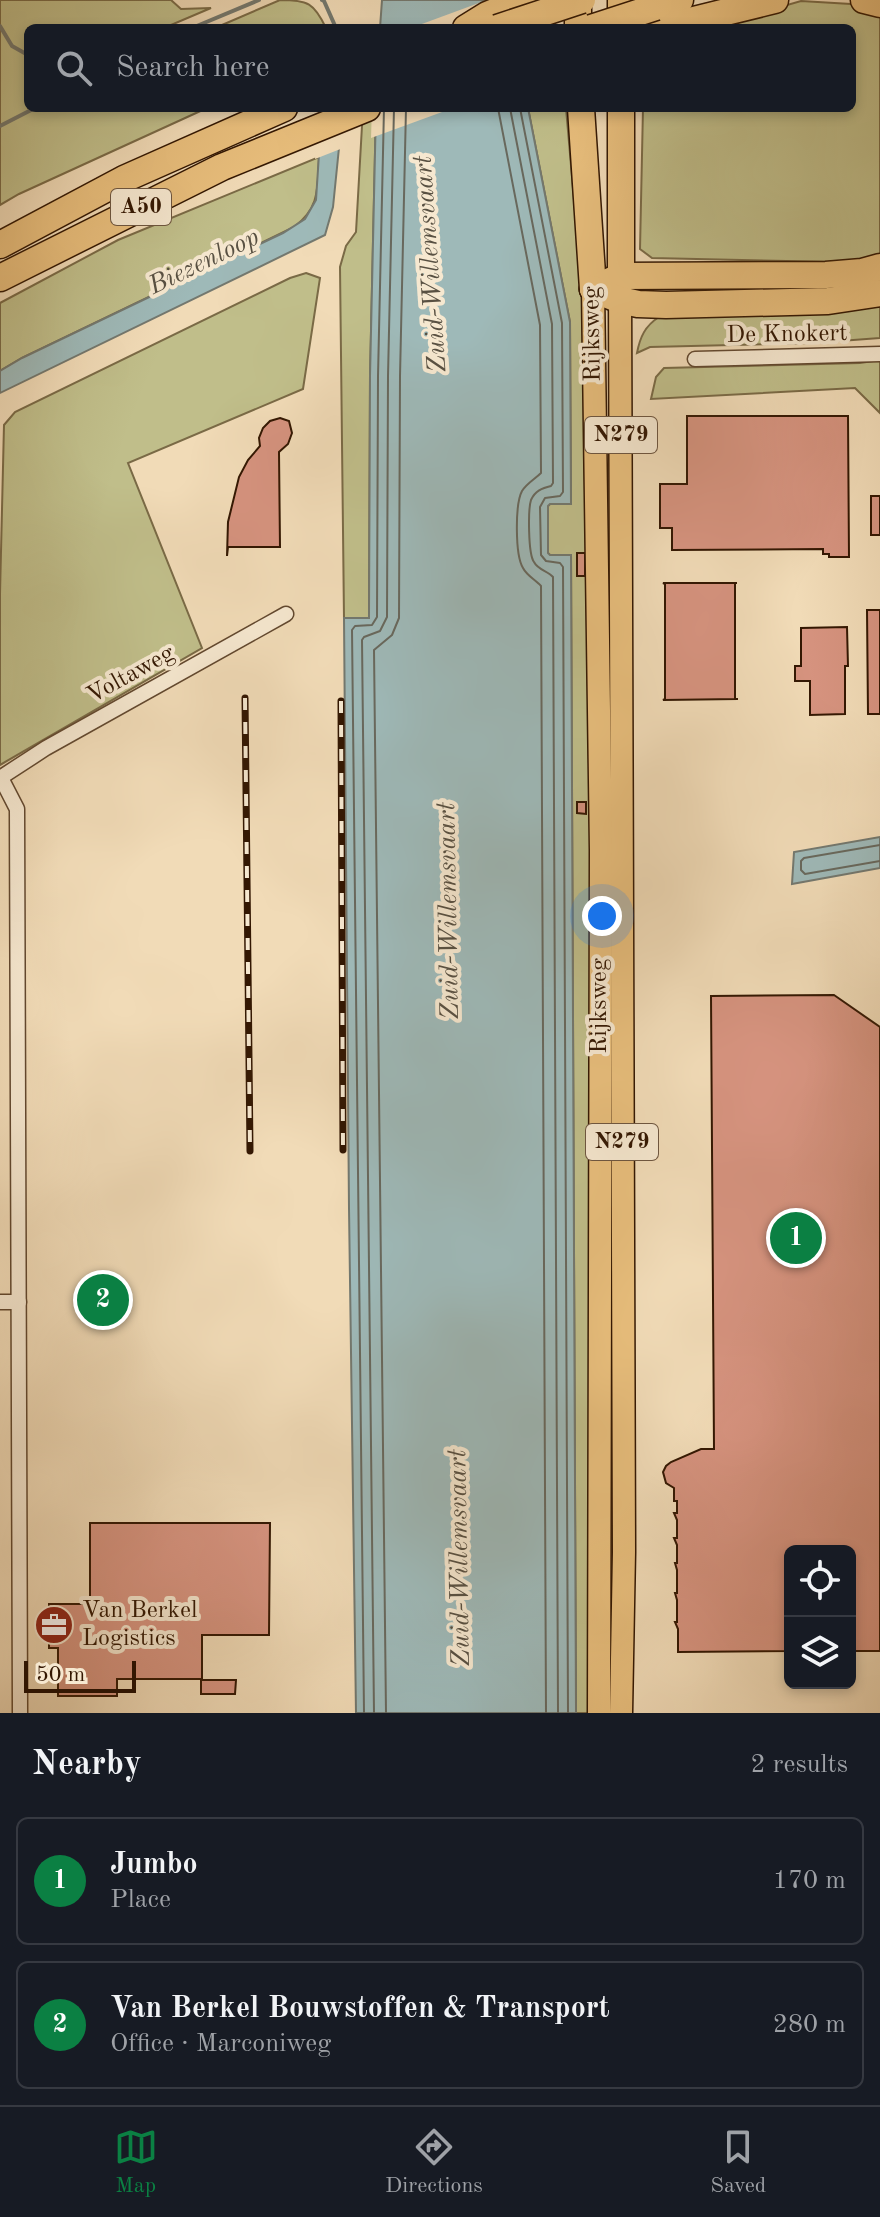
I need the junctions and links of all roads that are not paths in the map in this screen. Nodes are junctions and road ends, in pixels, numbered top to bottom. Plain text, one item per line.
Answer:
1 (524, 0) edge
2 (580, 0) edge
3 (621, 0) edge
4 (775, 0) edge
5 (864, 0) edge
6 (880, 4) edge
7 (665, 12) edge
8 (472, 24) edge
9 (509, 24) edge
10 (578, 24) edge
11 (610, 24) edge
12 (621, 24) edge
13 (275, 112) edge
14 (357, 112) edge
15 (581, 112) edge
16 (621, 112) edge
17 (0, 245) edge
18 (880, 267) edge
19 (0, 278) edge
20 (620, 288) junction
21 (593, 289) junction
22 (880, 293) edge
23 (880, 354) edge
24 (695, 359) dead end
25 (286, 614) dead end
26 (0, 778) edge
27 (0, 1302) edge
28 (19, 1302) junction
29 (20, 1713) edge
30 (599, 1713) edge
31 (621, 1713) edge

1 - 8 highway
2 - 9 highway, bridge
2 - 10 highway
3 - 12 highway
4 - 7 highway
5 - 6 highway
7 - 11 highway, bridge
13 - 17 highway, A50
14 - 19 highway, A50
15 - 21 highway, Rijksweg / N279
16 - 20 highway, Rijksweg / N279
18 - 20 highway
20 - 21 highway
20 - 22 highway
20 - 31 main road, Rijksweg / N279
21 - 30 main road, Rijksweg / N279
23 - 24 street, De Knokert
25 - 26 street, Voltaweg
26 - 28 street
27 - 28 street
28 - 29 street

